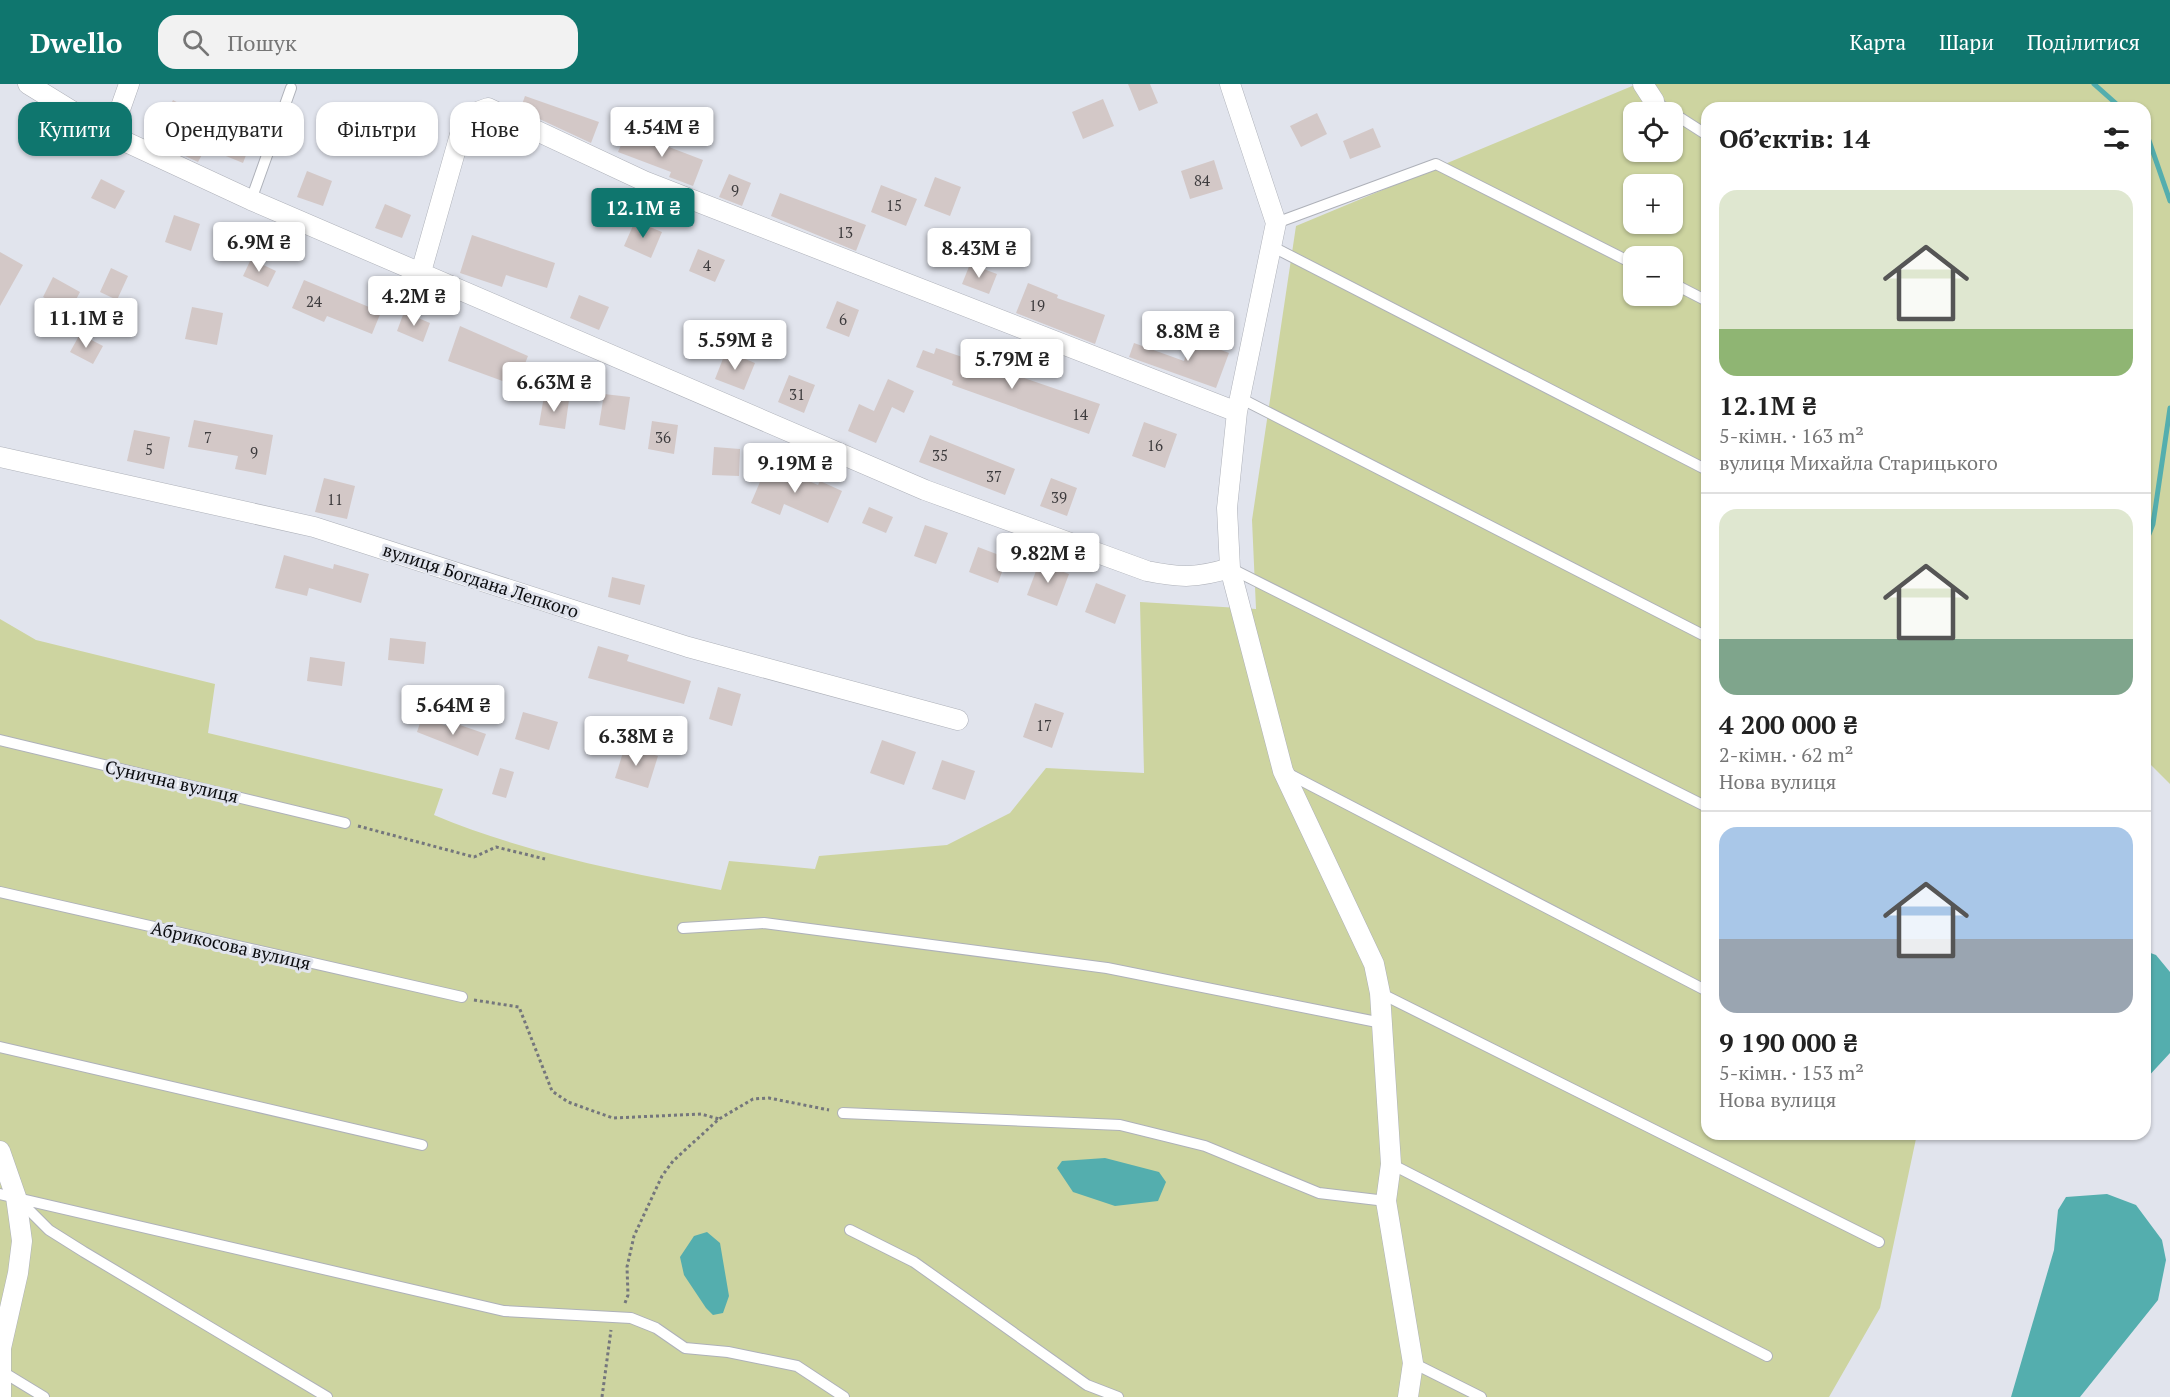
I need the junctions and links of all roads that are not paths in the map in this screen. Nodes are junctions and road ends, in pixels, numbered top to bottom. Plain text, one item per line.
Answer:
1 (28, 84) edge
2 (129, 84) edge
3 (1230, 84) edge
4 (1643, 84) edge
5 (291, 88) dead end
6 (1654, 101) joint
7 (57, 102) edge
8 (123, 102) edge
9 (1701, 131) edge
10 (132, 145) edge
11 (251, 200) junction
12 (1276, 223) junction
13 (1273, 248) junction
14 (1623, 258) edge
15 (421, 272) junction
16 (1683, 289) edge
17 (1701, 298) edge
18 (1239, 405) junction
19 (0, 457) edge
20 (1701, 467) edge
21 (1230, 568) junction
22 (1701, 635) edge
23 (958, 720) dead end
24 (0, 740) edge
25 (1283, 771) junction
26 (1701, 804) edge
27 (345, 823) road end
28 (0, 892) edge
29 (683, 928) dead end
30 (1701, 988) edge
31 (1380, 993) junction
32 (462, 998) road end
33 (1382, 1023) junction
34 (0, 1047) edge
35 (843, 1113) road end
36 (422, 1144) dead end
37 (0, 1151) edge
38 (1391, 1164) junction
39 (8, 1195) edge
40 (1386, 1201) junction
41 (850, 1230) dead end
42 (1879, 1242) dead end
43 (1, 1348) edge
44 (1767, 1356) dead end
45 (1413, 1363) junction
46 (3, 1372) junction
47 (1, 1397) edge
48 (44, 1397) edge
49 (327, 1397) edge
50 (844, 1397) edge
51 (1118, 1397) edge
52 (1408, 1397) edge
53 (1481, 1397) edge

1 - 7 street
2 - 8 street
3 - 12 street
4 - 6 street
5 - 11 lane
6 - 9 lane
10 - 11 street
11 - 15 street
12 - 13 street
12 - 14 lane
13 - 18 street
13 - 20 lane
15 - 18 street
15 - 21 street
16 - 17 lane
18 - 21 street
18 - 22 lane
19 - 23 street, вулиця Богдана Лепкого
21 - 25 street
21 - 26 lane
24 - 27 lane, Сунична вулиця
25 - 30 lane
25 - 31 street
28 - 32 lane, Абрикосова вулиця
29 - 33 lane
31 - 33 street
31 - 42 lane
33 - 38 street
34 - 36 lane
35 - 40 lane
37 - 39 street
38 - 40 street
38 - 44 lane
39 - 43 street
39 - 49 lane
39 - 50 lane
40 - 45 street
41 - 51 lane
43 - 46 street
45 - 52 street
45 - 53 lane
46 - 47 street
46 - 48 lane

